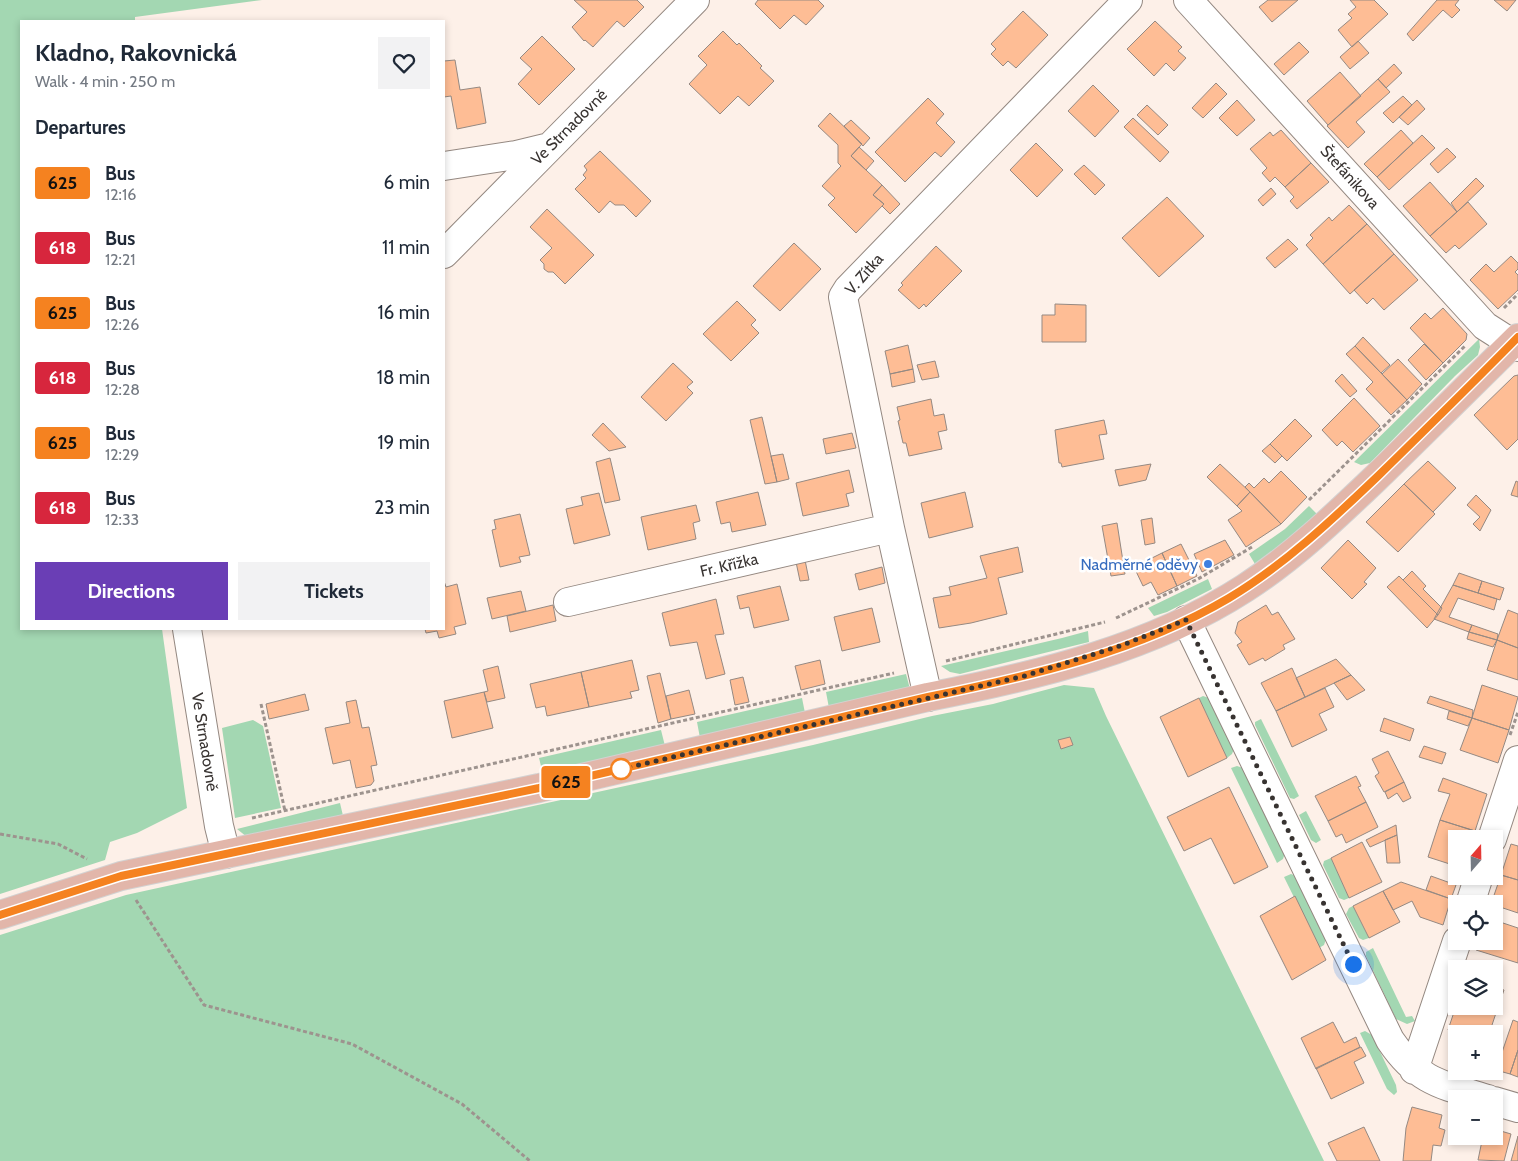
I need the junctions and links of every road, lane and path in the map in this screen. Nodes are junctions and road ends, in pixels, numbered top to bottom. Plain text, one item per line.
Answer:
1 (695, 0) edge
2 (1128, 0) edge
3 (1188, 0) edge
4 (549, 147) junction
5 (445, 166) edge
6 (445, 253) edge
7 (1468, 343) dead end
8 (1516, 343) edge
9 (1302, 507) dead end
10 (890, 528) junction
11 (1254, 546) dead end
12 (568, 602) dead end
13 (1186, 620) junction
14 (187, 630) edge
15 (940, 662) dead end
16 (900, 671) dead end
17 (928, 697) junction
18 (261, 704) dead end
19 (1518, 760) edge
20 (1495, 830) edge
21 (0, 834) edge
22 (226, 854) junction
23 (121, 876) junction
24 (0, 915) edge
25 (1454, 950) edge
26 (1414, 1070) junction
27 (1458, 1090) edge
28 (1503, 1104) edge
29 (1518, 1108) edge
30 (530, 1161) edge

1 - 4 street, Ve Strnadovně
2 - 10 street, V. Zítka
3 - 8 street, Štefánikova
4 - 5 street
4 - 6 street, Ve Strnadovně
7 - 9 path
8 - 13 main road
10 - 12 street, Fr. Křížka
10 - 17 street, V. Zítka
11 - 15 path
13 - 17 main road
13 - 26 street
14 - 22 street, Ve Strnadovně
16 - 18 path
17 - 22 main road
19 - 20 street
21 - 23 path
22 - 23 main road
23 - 24 main road
23 - 30 path
25 - 26 street
26 - 27 street
28 - 29 street

